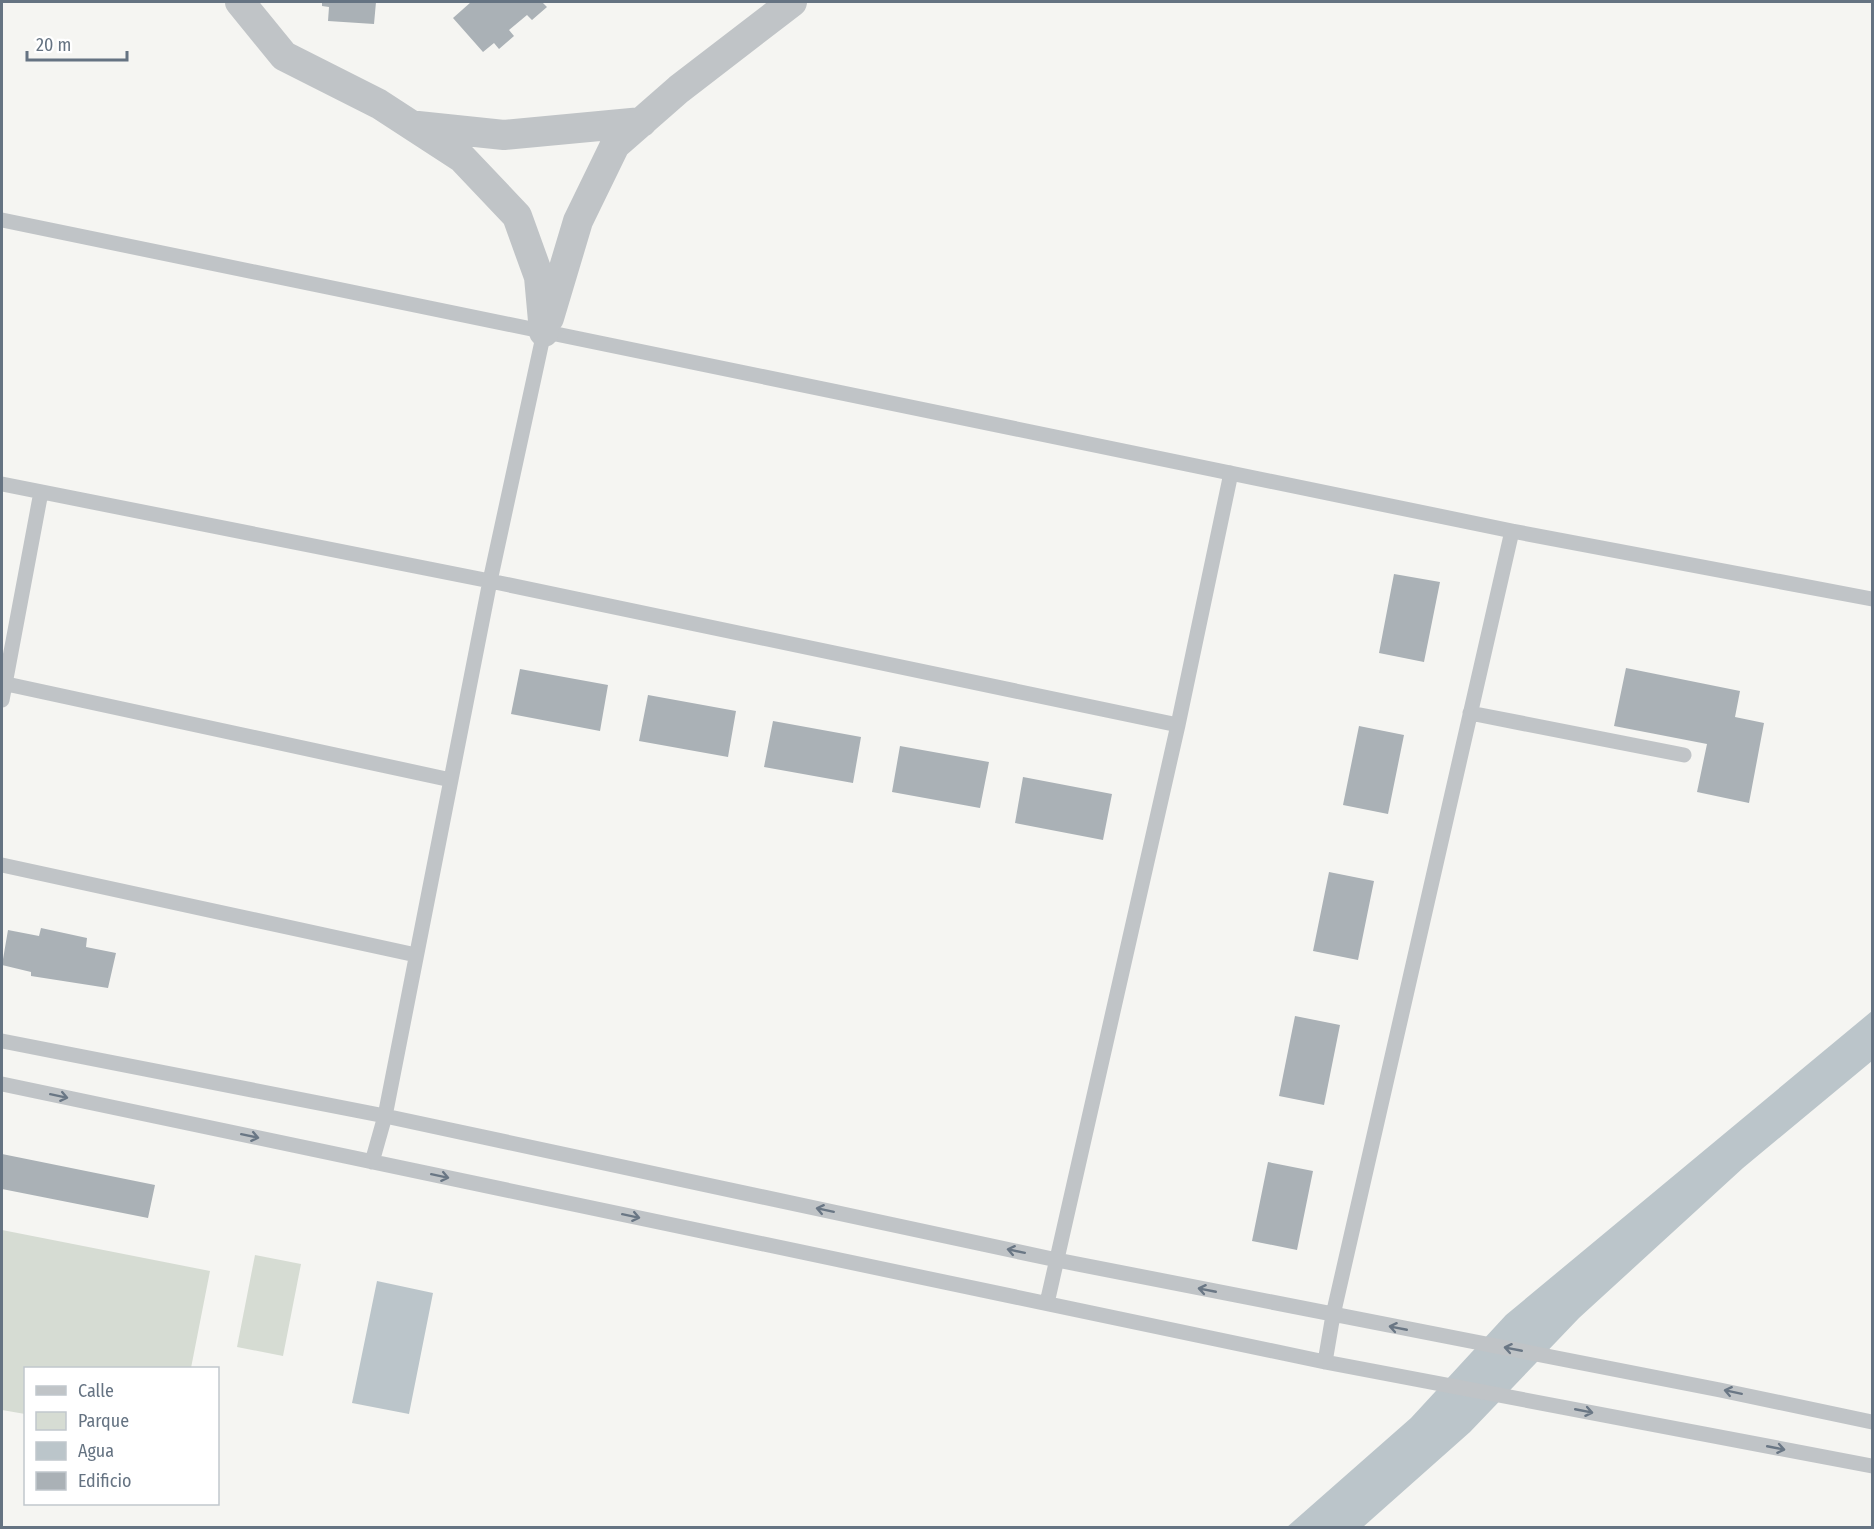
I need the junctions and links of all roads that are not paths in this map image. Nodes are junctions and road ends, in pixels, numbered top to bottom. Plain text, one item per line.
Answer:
1 (240, 2) edge
2 (792, 2) edge
3 (642, 122) junction
4 (413, 126) junction
5 (2, 220) edge
6 (544, 332) junction
7 (1231, 473) junction
8 (2, 484) edge
9 (42, 492) junction
10 (1512, 531) junction
11 (490, 581) junction
12 (1872, 599) edge
13 (3, 683) edge
14 (2, 700) edge
15 (1470, 713) junction
16 (1178, 725) junction
17 (1684, 755) dead end
18 (451, 780) junction
19 (2, 865) edge
20 (416, 955) junction
21 (2, 1041) edge
22 (2, 1084) edge
23 (385, 1116) junction
24 (372, 1162) junction
25 (1057, 1260) junction
26 (1047, 1303) junction
27 (1333, 1315) junction
28 (1325, 1362) junction
29 (1872, 1422) edge
30 (1872, 1466) edge

1 - 4 street
2 - 3 street
3 - 4 street
3 - 6 street
4 - 6 street
5 - 6 lane
6 - 7 lane
6 - 11 lane
7 - 10 lane
7 - 16 lane
8 - 9 lane
9 - 11 lane
9 - 13 lane
10 - 12 lane
10 - 15 lane
11 - 16 lane
11 - 18 lane
13 - 14 lane
13 - 18 lane
15 - 17 lane
15 - 27 lane
16 - 25 lane
18 - 20 lane
19 - 20 lane
20 - 23 lane
21 - 23 lane
22 -> 24 lane
23 - 24 lane
25 -> 23 lane
24 -> 26 lane
25 - 26 lane
27 -> 25 lane
26 - 28 lane
27 - 28 lane
29 -> 27 lane
28 -> 30 lane

